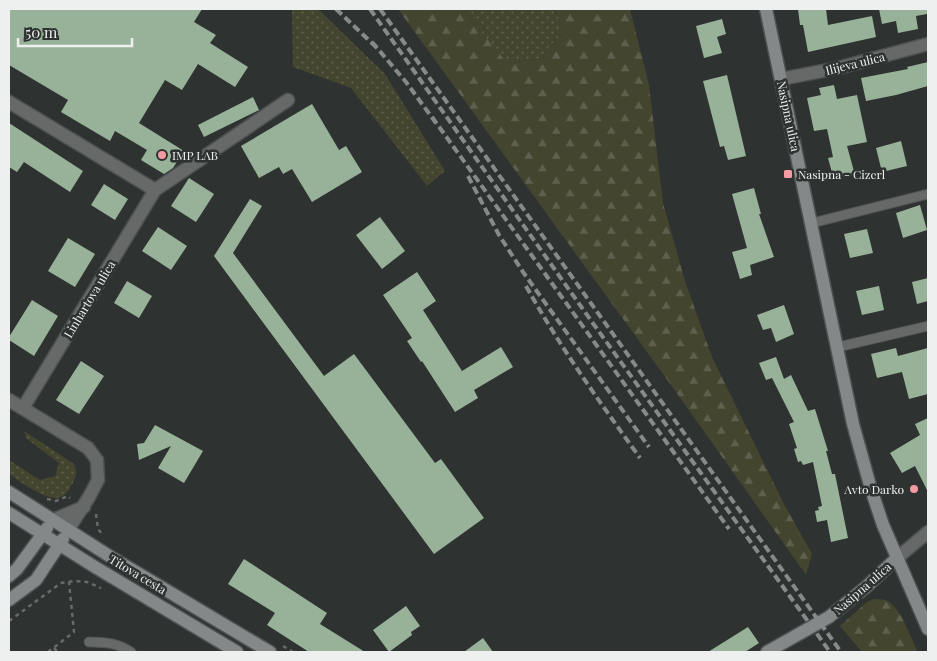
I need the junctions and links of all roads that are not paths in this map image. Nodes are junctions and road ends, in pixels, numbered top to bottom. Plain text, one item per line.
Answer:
1 (766, 9) edge
2 (928, 44) edge
3 (781, 79) junction
4 (288, 100) dead end
5 (9, 102) edge
6 (155, 190) junction
7 (928, 194) edge
8 (812, 223) junction
9 (928, 326) edge
10 (838, 347) junction
11 (9, 400) edge
12 (23, 408) junction
13 (9, 492) edge
14 (84, 507) junction
15 (9, 513) edge
16 (53, 520) junction
17 (68, 530) junction
18 (928, 532) edge
19 (43, 534) junction
20 (59, 544) junction
21 (897, 558) junction
22 (9, 576) edge
23 (9, 600) edge
24 (928, 629) edge
25 (89, 642) dead end
26 (131, 652) edge
27 (237, 652) edge
28 (270, 652) edge
29 (767, 652) edge

1 - 3 street, Nasipna ulica
2 - 3 street, Ilijeva ulica
3 - 8 street, Nasipna ulica
4 - 6 street, Linhartova ulica
5 - 6 street
6 - 12 street, Linhartova ulica
7 - 8 lane
8 - 10 street, Nasipna ulica
9 - 10 lane
10 - 21 street, Nasipna ulica
11 - 12 street
12 - 14 street
13 - 16 street, Titova cesta
14 - 16 street
14 - 17 street
15 - 19 street, Titova cesta
16 - 17 street, Titova cesta
16 - 19 street
17 - 20 street
17 - 28 street, Titova cesta
18 - 21 street
19 - 20 street, Titova cesta
19 - 22 street
20 - 23 street
20 - 27 street, Titova cesta
21 - 24 street
21 - 29 street, Nasipna ulica
25 - 26 lane

